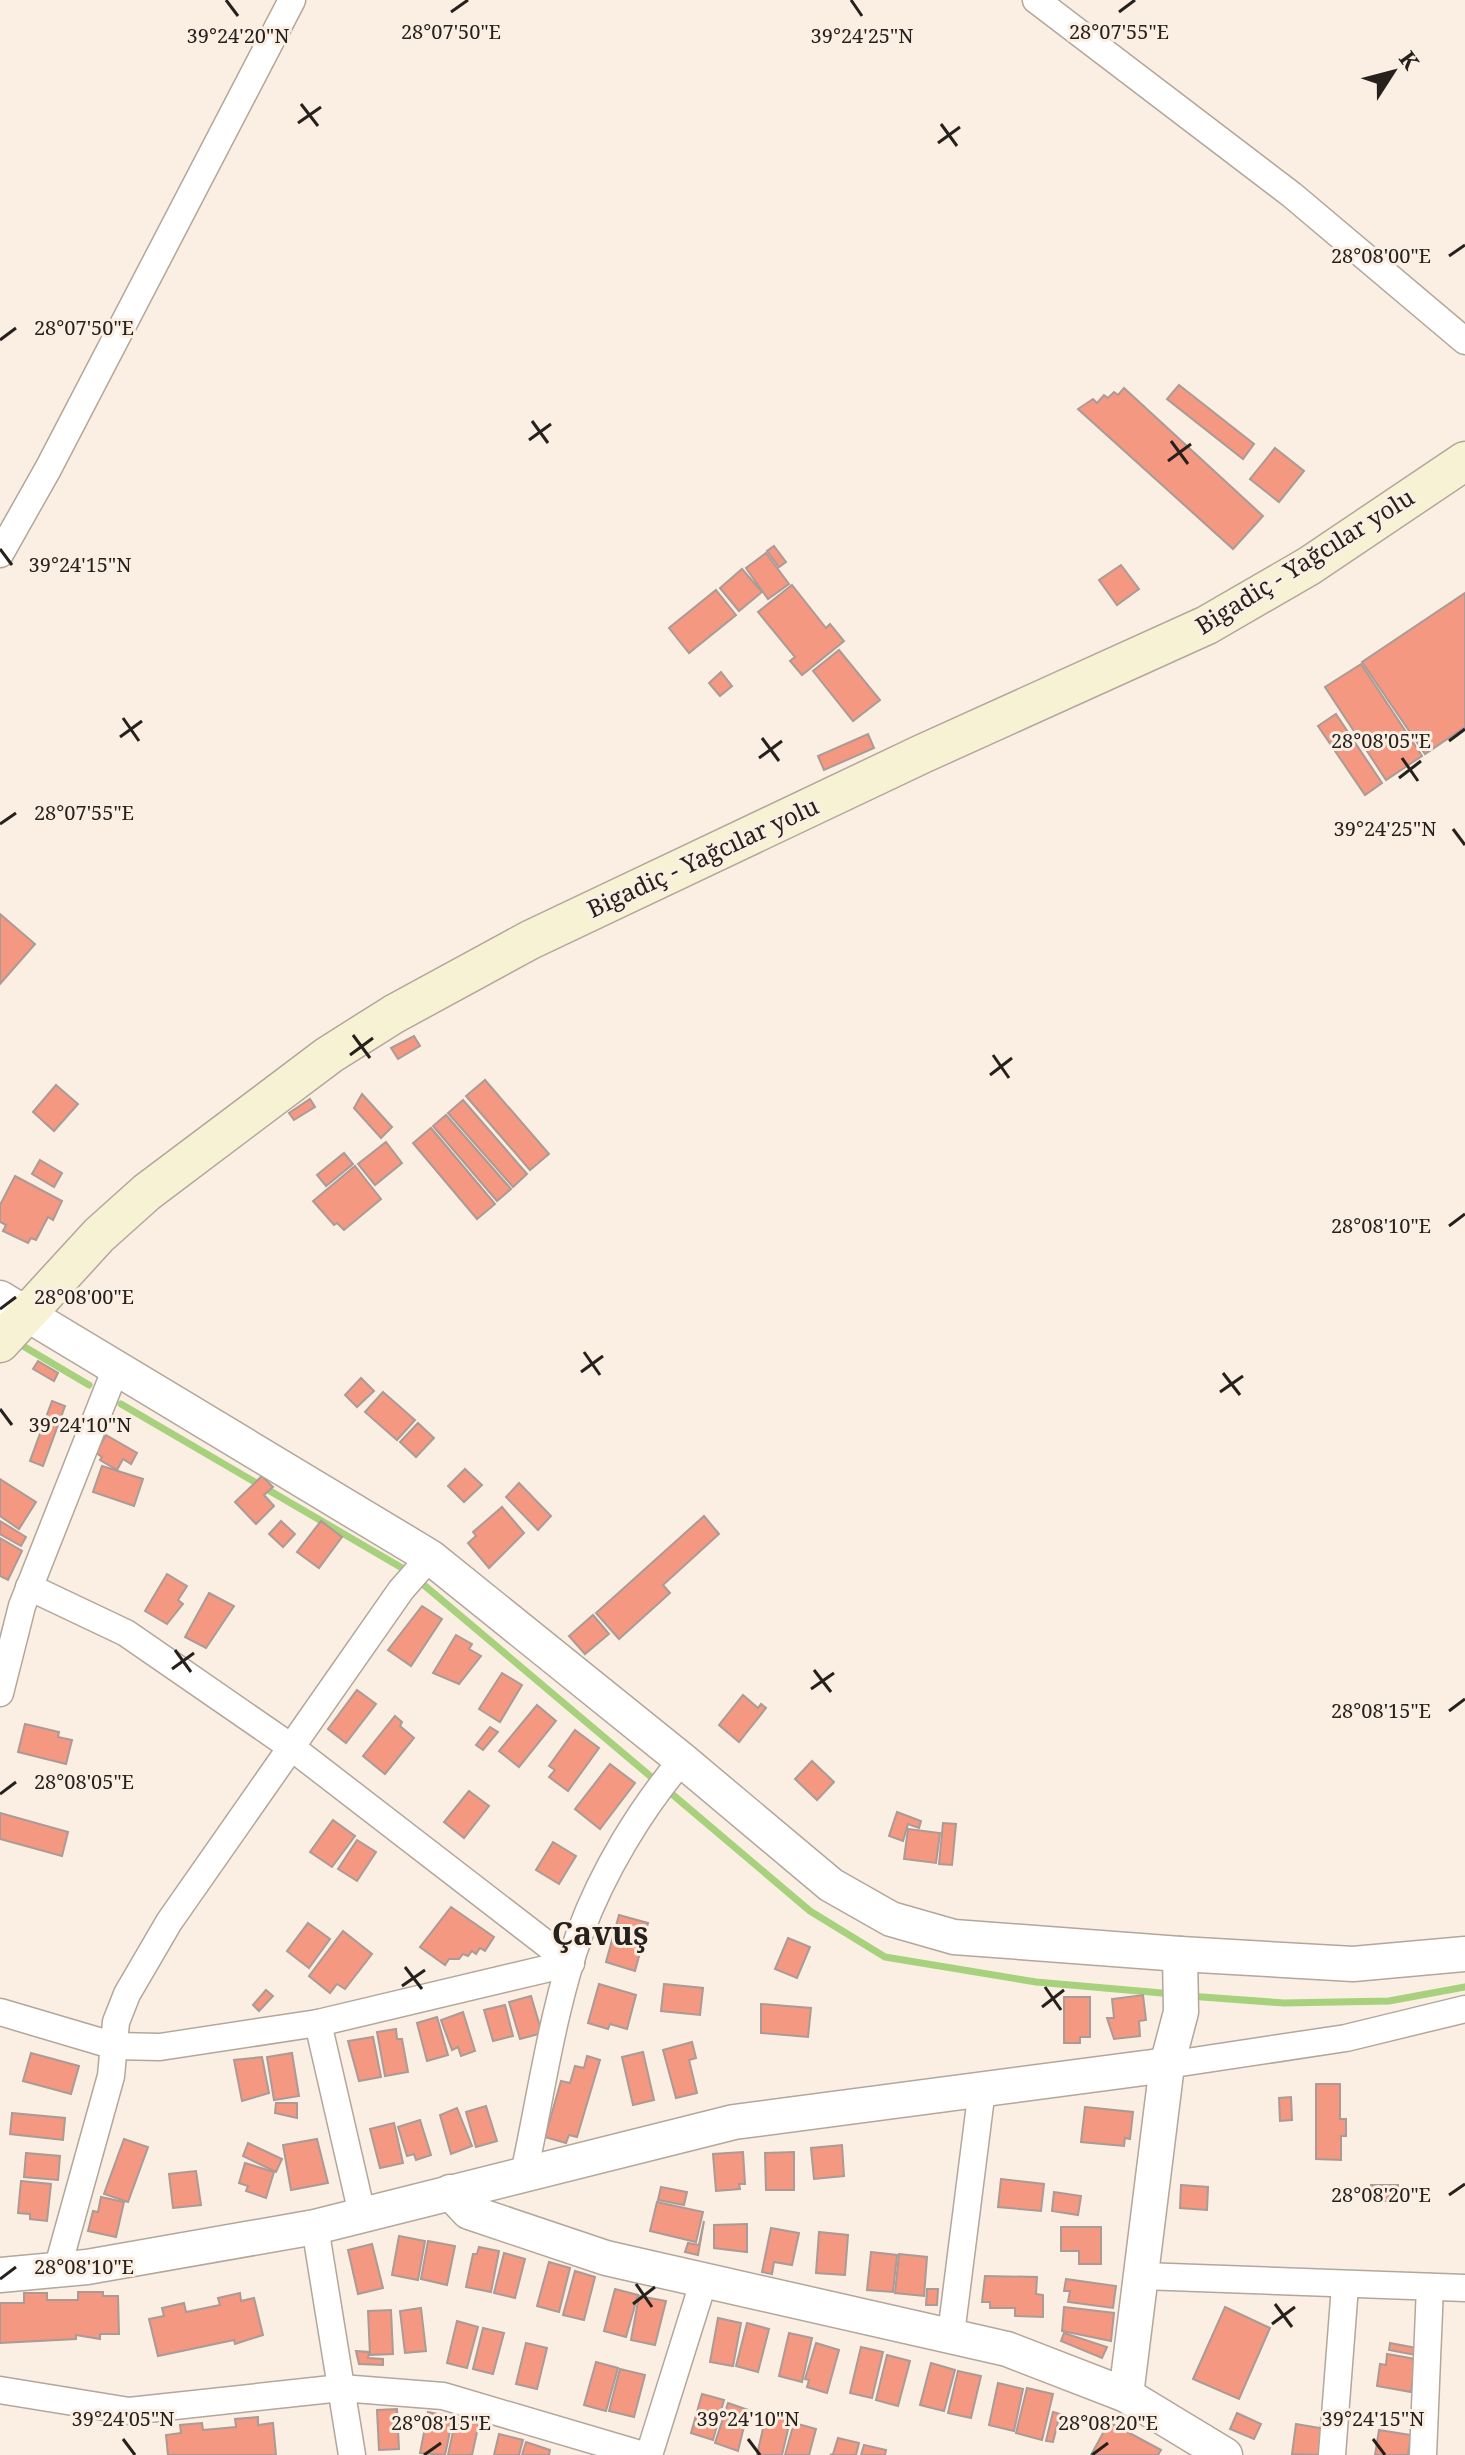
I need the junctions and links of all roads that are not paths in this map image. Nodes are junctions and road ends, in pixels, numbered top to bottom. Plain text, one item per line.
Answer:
1 (292, 0) edge
2 (1036, 0) edge
3 (1465, 341) edge
4 (1465, 461) edge
5 (0, 554) edge
6 (13, 1306) edge
7 (0, 1343) edge
8 (116, 1368) junction
9 (425, 1562) junction
10 (17, 1596) edge
11 (0, 1693) edge
12 (291, 1747) junction
13 (671, 1774) junction
14 (1465, 1954) edge
15 (571, 1963) junction
16 (1180, 1965) junction
17 (1465, 2009) edge
18 (0, 2012) edge
19 (318, 2023) junction
20 (115, 2046) junction
21 (1167, 2065) junction
22 (982, 2089) junction
23 (523, 2178) junction
24 (450, 2192) junction
25 (362, 2214) junction
26 (315, 2227) junction
27 (57, 2270) junction
28 (0, 2275) edge
29 (1143, 2276) junction
30 (704, 2280) junction
31 (1345, 2286) junction
32 (1430, 2287) junction
33 (1465, 2288) edge
34 (951, 2334) junction
35 (341, 2388) junction
36 (0, 2390) edge
37 (1126, 2395) junction
38 (352, 2455) edge
39 (643, 2455) edge
40 (649, 2455) edge
41 (1225, 2455) edge
42 (1332, 2455) edge
43 (1423, 2455) edge

1 - 5 street
2 - 3 street
4 - 6 main road, Bigadiç - Yağcılar yolu
6 - 7 main road, Bigadiç - Yağcılar yolu
6 - 8 street
8 - 9 street
8 - 10 street
9 - 12 street
9 - 13 street
10 - 11 street
10 - 12 street
12 - 15 street
12 - 20 street
13 - 15 street
13 - 16 street
14 - 16 street
15 - 19 street
15 - 23 street
16 - 21 street
17 - 21 street
18 - 20 street
19 - 20 street
19 - 25 street
20 - 27 street
21 - 22 street
21 - 29 street
22 - 23 street
22 - 34 street
23 - 24 street
24 - 25 street
24 - 30 street
25 - 26 street
26 - 27 street
26 - 35 street
27 - 28 street
29 - 31 street
29 - 37 street
30 - 34 street
30 - 40 street
31 - 32 street
31 - 42 street
32 - 33 street
32 - 43 street
34 - 37 street
35 - 36 street
35 - 38 street
35 - 39 street
37 - 41 street

